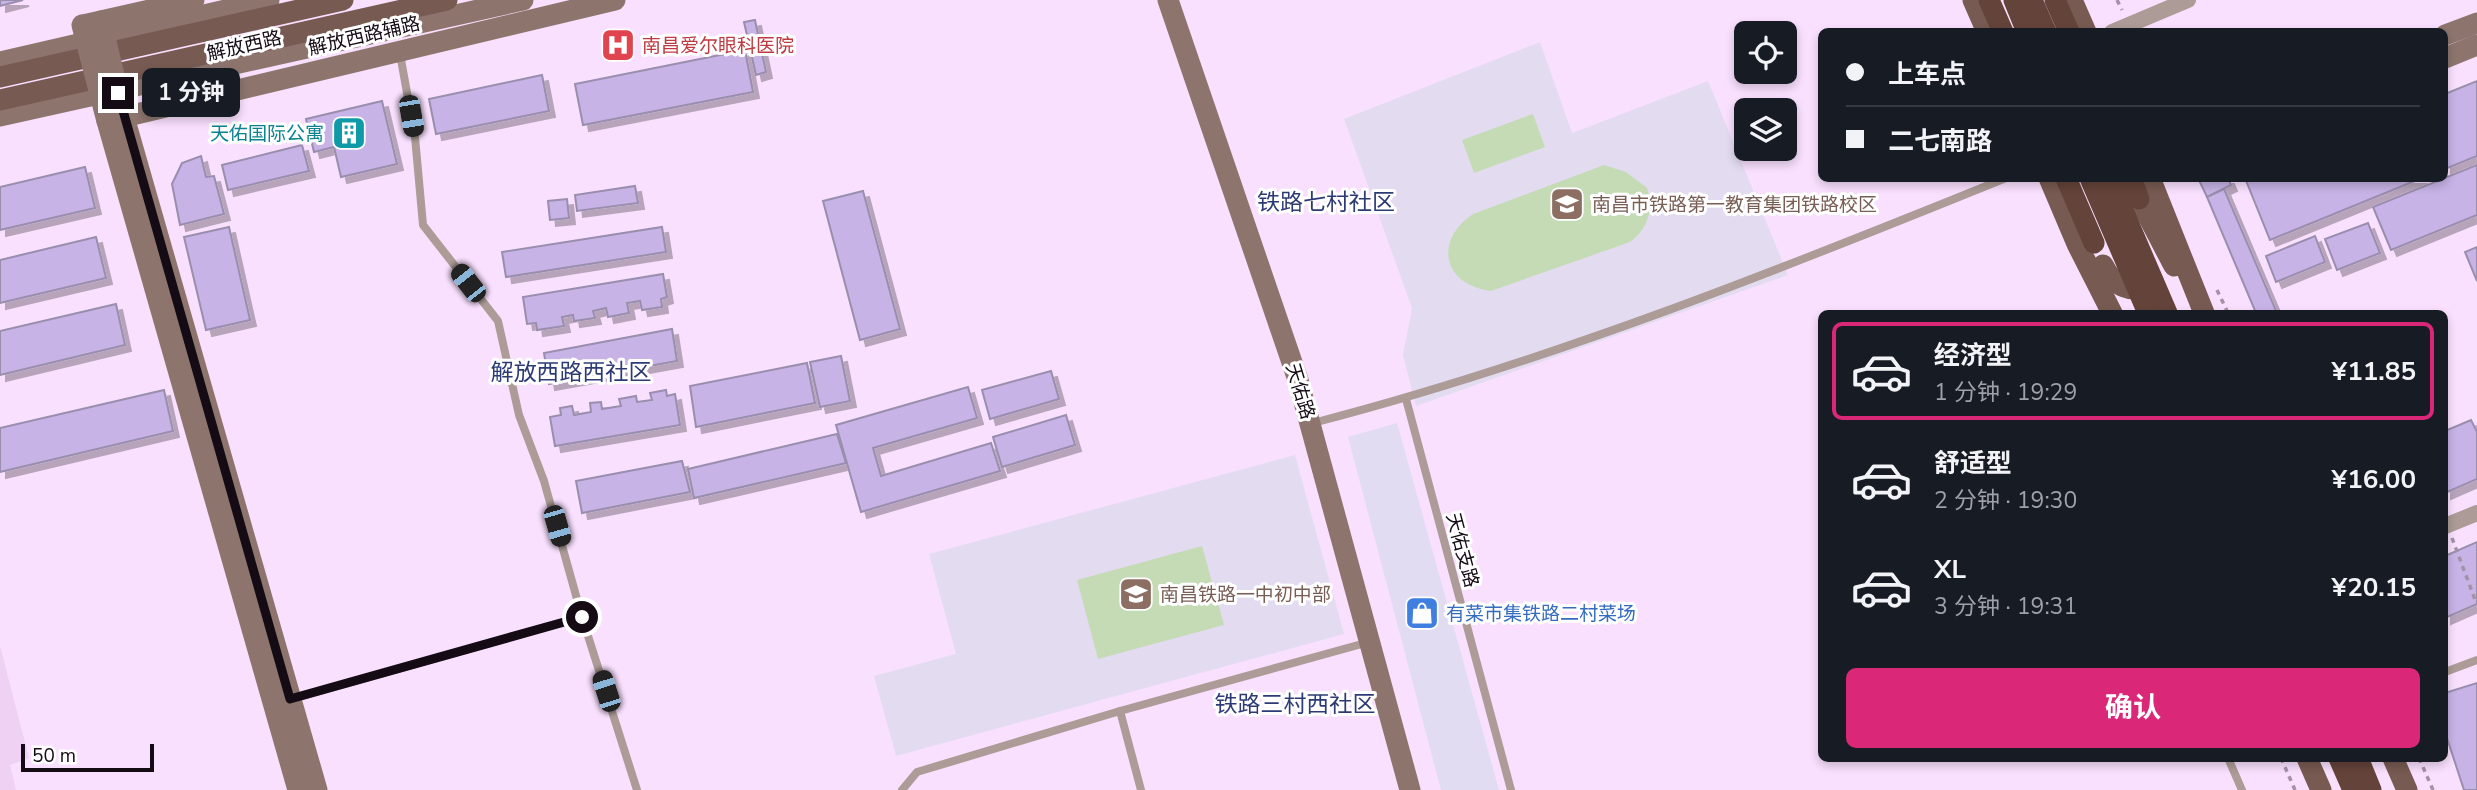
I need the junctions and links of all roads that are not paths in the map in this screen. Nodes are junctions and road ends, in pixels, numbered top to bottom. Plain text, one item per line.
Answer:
1 (194, 0) edge
2 (269, 0) edge
3 (343, 0) edge
4 (447, 0) edge
5 (523, 0) edge
6 (615, 0) edge
7 (1168, 0) edge
8 (1973, 0) edge
9 (1989, 0) edge
10 (2014, 0) edge
11 (2032, 0) edge
12 (2055, 0) edge
13 (2072, 0) edge
14 (2188, 0) edge
15 (2477, 23) edge
16 (1985, 28) edge
17 (2001, 28) edge
18 (2026, 28) edge
19 (2044, 28) edge
20 (2067, 28) edge
21 (2084, 28) edge
22 (2122, 28) edge
23 (2448, 34) edge
24 (2477, 45) edge
25 (400, 53) junction
26 (2448, 57) edge
27 (0, 62) edge
28 (0, 77) edge
29 (0, 100) edge
30 (0, 116) edge
31 (116, 119) junction
32 (1996, 182) edge
33 (2051, 182) edge
34 (2069, 182) edge
35 (2093, 182) edge
36 (2111, 182) edge
37 (2132, 182) edge
38 (2152, 182) edge
39 (2139, 200) joint
40 (2159, 242) junction
41 (2094, 243) joint
42 (2103, 265) junction
43 (2110, 310) edge
44 (2119, 310) edge
45 (2147, 310) edge
46 (2166, 310) edge
47 (2201, 310) edge
48 (2202, 310) edge
49 (1406, 399) junction
50 (1310, 424) junction
51 (2477, 513) edge
52 (2448, 525) edge
53 (582, 617) junction
54 (1370, 642) junction
55 (2477, 660) edge
56 (2448, 671) edge
57 (290, 699) junction
58 (1120, 711) junction
59 (2230, 762) edge
60 (2309, 762) edge
61 (2341, 762) edge
62 (2360, 762) edge
63 (2395, 762) edge
64 (298, 790) edge
65 (317, 790) edge
66 (638, 790) edge
67 (902, 790) edge
68 (1141, 790) edge
69 (1410, 790) edge
70 (1510, 790) edge
71 (2242, 790) edge
72 (2321, 790) edge
73 (2353, 790) edge
74 (2371, 790) edge
75 (2407, 790) edge

1 - 31 main road, bridge
2 - 27 main road
3 - 28 main road, 解放西路
4 - 29 main road, 解放西路
5 - 30 main road, 解放西路辅路
6 - 25 main road, 解放西路辅路
7 - 50 main road, 天佑路
8 - 16 main road
9 - 17 highway
10 - 18 highway
11 - 19 highway
12 - 20 highway
13 - 21 main road
14 - 22 street
15 - 23 main road
24 - 26 main road
25 - 31 main road, 解放西路辅路
25 - 53 lane
31 - 57 main road
31 - 64 main road
32 - 49 lane
33 - 43 main road
34 - 41 highway, bridge
35 - 45 highway, bridge
36 - 46 highway, bridge
37 - 39 highway
38 - 48 main road
39 - 40 main road
40 - 42 main road
40 - 47 main road
41 - 42 main road
42 - 44 main road
49 - 50 lane
49 - 70 lane, 天佑支路
50 - 54 main road, 天佑路
51 - 52 street
53 - 57 lane
53 - 66 lane
54 - 58 lane
54 - 69 main road, 天佑路
55 - 56 lane
57 - 65 main road
58 - 67 lane
58 - 68 lane
59 - 71 lane
60 - 72 main road
61 - 73 highway
62 - 74 highway
63 - 75 main road

